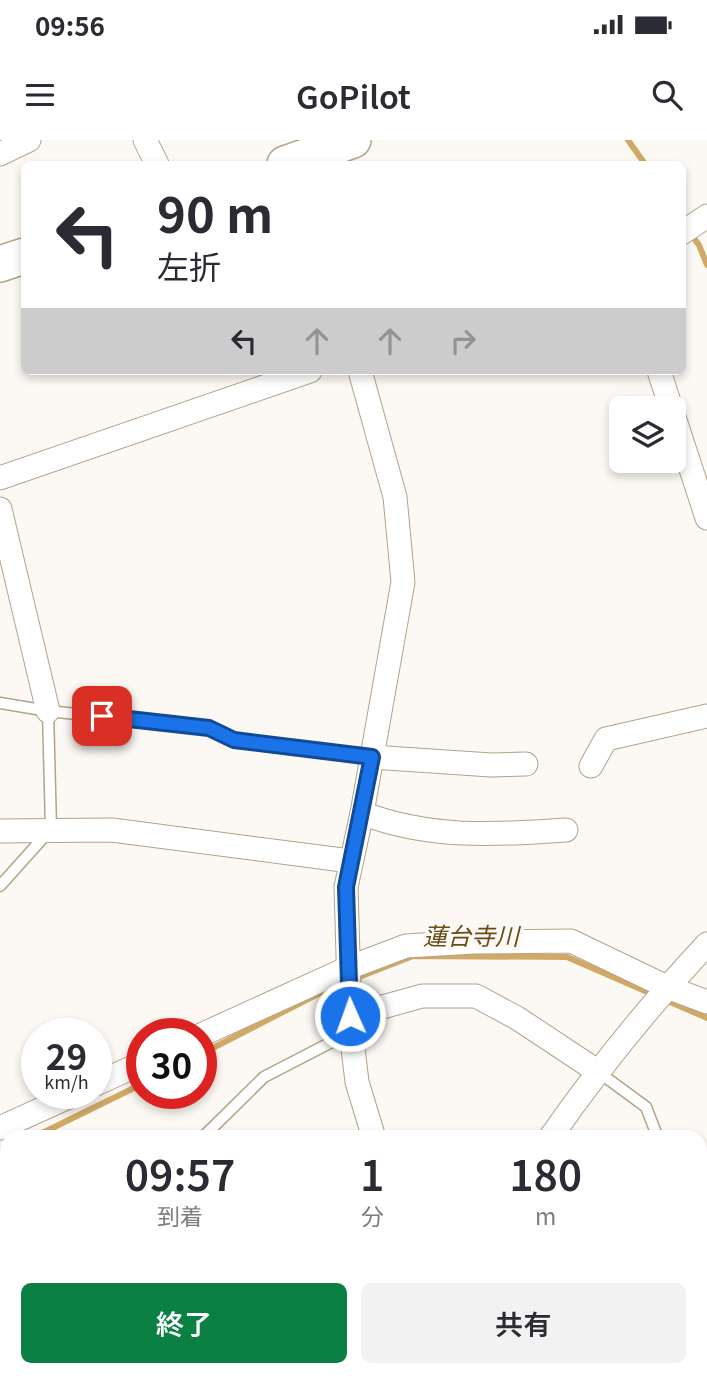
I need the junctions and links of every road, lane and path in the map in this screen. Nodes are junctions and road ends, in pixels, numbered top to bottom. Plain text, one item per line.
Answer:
1 (29, 140) edge
2 (145, 140) edge
3 (353, 140) edge
4 (0, 154) edge
5 (156, 161) edge
6 (294, 161) edge
7 (21, 257) edge
8 (0, 264) edge
9 (289, 375) edge
10 (361, 375) edge
11 (660, 375) edge
12 (667, 396) edge
13 (686, 454) edge
14 (0, 478) edge
15 (0, 509) edge
16 (707, 518) edge
17 (0, 703) edge
18 (48, 710) junction
19 (707, 716) edge
20 (372, 757) junction
21 (526, 764) dead end
22 (591, 766) dead end
23 (362, 813) junction
24 (51, 829) junction
25 (566, 830) dead end
26 (0, 831) edge
27 (350, 861) junction
28 (0, 886) edge
29 (707, 944) edge
30 (348, 968) junction
31 (667, 987) junction
32 (707, 1002) edge
33 (351, 1024) junction
34 (217, 1028) edge
35 (597, 1071) junction
36 (42, 1109) edge
37 (0, 1128) edge
38 (210, 1130) edge
39 (372, 1130) edge
40 (556, 1130) edge
41 (655, 1130) edge

1 - 4 street
2 - 5 street
3 - 6 main road
7 - 8 main road
9 - 14 street
10 - 20 street
11 - 12 street
13 - 16 street
15 - 18 street
17 - 18 lane
18 - 20 lane
18 - 24 lane
19 - 22 street
20 - 21 street
20 - 23 street
23 - 25 street
23 - 27 street
24 - 26 street
24 - 27 street
24 - 28 lane
27 - 30 street
29 - 31 street
30 - 31 street
30 - 33 street
30 - 34 street
31 - 32 street
31 - 35 street
33 - 35 street
33 - 38 lane
33 - 39 street
35 - 40 street
35 - 41 lane
36 - 37 street

